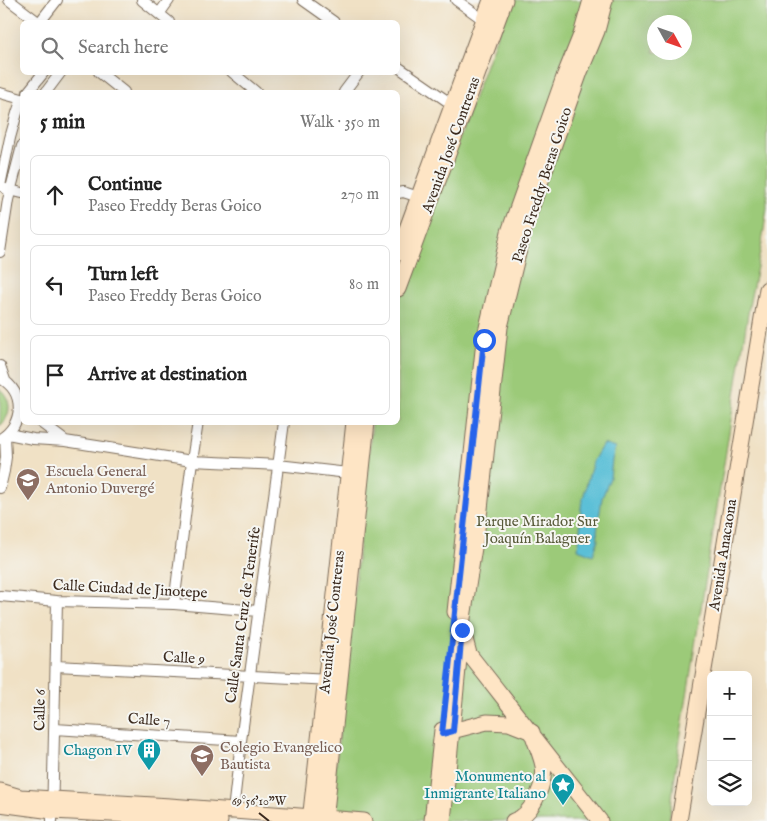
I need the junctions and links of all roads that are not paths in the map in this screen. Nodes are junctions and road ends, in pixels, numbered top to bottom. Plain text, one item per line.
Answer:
1 (9, 0) edge
2 (57, 0) edge
3 (142, 0) edge
4 (169, 0) edge
5 (303, 0) edge
6 (456, 0) edge
7 (491, 0) edge
8 (505, 0) edge
9 (591, 0) edge
10 (605, 0) edge
11 (159, 14) junction
12 (36, 20) edge
13 (41, 20) edge
14 (167, 20) edge
15 (331, 20) edge
16 (489, 23) junction
17 (400, 68) edge
18 (42, 75) edge
19 (59, 75) edge
20 (103, 75) edge
21 (236, 75) edge
22 (357, 75) edge
23 (30, 90) edge
24 (48, 90) edge
25 (122, 90) edge
26 (254, 90) edge
27 (346, 90) edge
28 (0, 93) edge
29 (20, 98) edge
30 (20, 104) edge
31 (453, 105) junction
32 (2, 169) edge
33 (19, 173) edge
34 (0, 187) edge
35 (11, 190) junction
36 (20, 192) edge
37 (400, 192) edge
38 (418, 197) junction
39 (400, 247) edge
40 (0, 252) edge
41 (400, 272) edge
42 (767, 289) edge
43 (0, 366) edge
44 (2, 379) edge
45 (20, 400) edge
46 (44, 425) edge
47 (198, 425) edge
48 (284, 425) edge
49 (354, 425) edge
50 (367, 425) edge
51 (4, 437) edge
52 (65, 440) junction
53 (192, 461) junction
54 (278, 465) junction
55 (348, 473) junction
56 (0, 488) edge
57 (0, 596) edge
58 (57, 601) junction
59 (174, 604) junction
60 (258, 611) junction
61 (462, 630) junction
62 (56, 666) junction
63 (250, 676) junction
64 (333, 680) junction
65 (55, 729) junction
66 (447, 732) junction
67 (532, 732) junction
68 (241, 741) junction
69 (0, 791) edge
70 (0, 804) edge
71 (439, 805) junction
72 (52, 810) edge
73 (233, 811) junction
74 (170, 815) edge
75 (318, 819) edge
76 (220, 821) edge
77 (364, 821) edge
78 (432, 821) edge
79 (443, 821) edge
80 (513, 821) edge
81 (600, 821) edge
82 (679, 821) edge

1 - 12 street
2 - 13 street
3 - 11 street
4 - 11 street
5 - 15 street
6 - 16 street
7 - 16 street, Avenida José Contreras
8 - 16 street, Avenida José Contreras
9 - 66 street, Paseo Freddy Beras Goico
10 - 61 street, Paseo Freddy Beras Goico
11 - 14 street
16 - 31 street, Avenida José Contreras
16 - 41 street, Avenida José Contreras
17 - 31 street
18 - 23 street
19 - 24 street
20 - 25 street
21 - 26 street
22 - 27 street
28 - 29 street
30 - 32 street
31 - 38 street, Avenida José Contreras
32 - 33 street
32 - 34 street
33 - 35 street
34 - 35 street
35 - 36 street
35 - 40 street
37 - 38 street
38 - 39 street, Avenida José Contreras
42 - 82 street, Avenida Anacaona
43 - 44 street
44 - 45 street
45 - 51 street
46 - 52 street
47 - 53 street
48 - 54 street, Calle Santa Cruz de Tenerife
49 - 55 street, Avenida José Contreras
50 - 64 street, Avenida José Contreras
51 - 52 street
51 - 56 street
52 - 53 street
53 - 54 street
53 - 59 street
54 - 55 street
54 - 60 street, Calle Santa Cruz de Tenerife
55 - 64 street, Avenida José Contreras
57 - 58 street, Calle Ciudad de Jinotepe
58 - 59 street, Calle Ciudad de Jinotepe
58 - 62 street, Calle 6
59 - 60 street, Calle Ciudad de Jinotepe
60 - 63 street, Calle Santa Cruz de Tenerife
61 - 66 street, Paseo Freddy Beras Goico
61 - 67 street
62 - 63 street, Calle 9
62 - 65 street, Calle 6
63 - 64 street, Calle 9
63 - 68 street, Calle Santa Cruz de Tenerife
64 - 75 street, Avenida José Contreras
65 - 68 street, Calle 7
65 - 72 street, Calle 6
66 - 67 street
66 - 71 street, Paseo Freddy Beras Goico
67 - 80 street
67 - 81 street
68 - 73 street, Calle Santa Cruz de Tenerife
69 - 72 street
70 - 72 street
71 - 78 street, Paseo Freddy Beras Goico
71 - 79 street, Paseo Freddy Beras Goico
72 - 74 street
73 - 74 street
73 - 75 street
74 - 76 street
75 - 77 street

